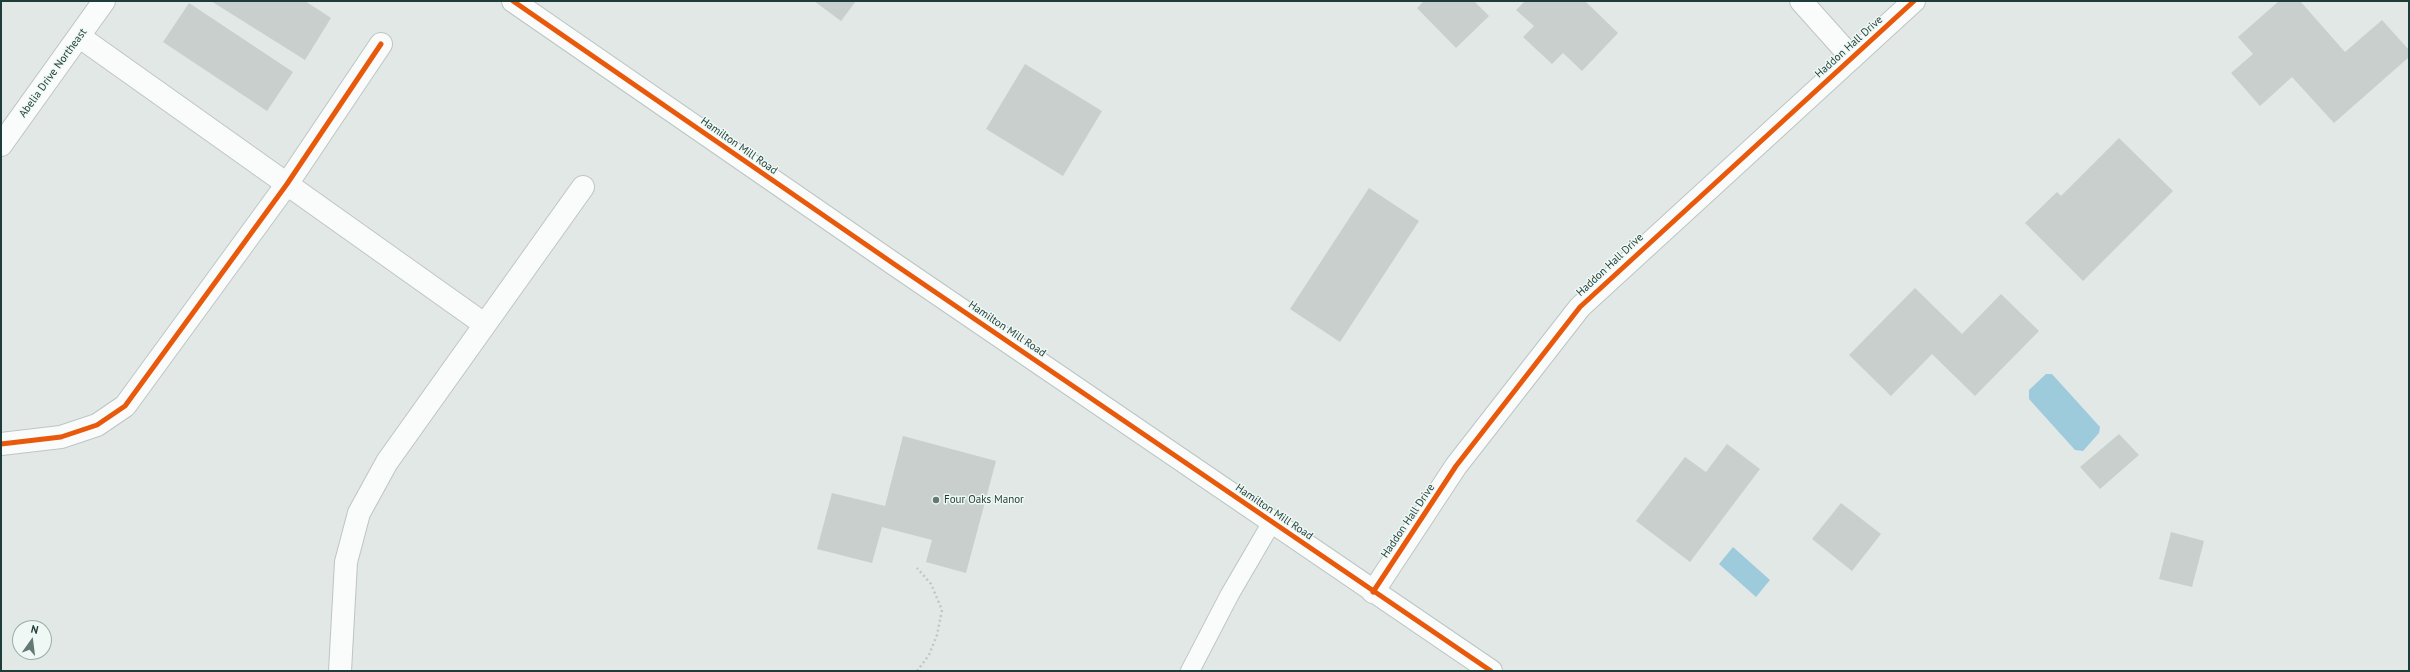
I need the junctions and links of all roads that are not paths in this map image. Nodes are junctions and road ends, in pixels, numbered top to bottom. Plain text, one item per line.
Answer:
1 (104, 1) edge
2 (512, 1) edge
3 (1800, 1) edge
4 (1914, 1) edge
5 (80, 37) junction
6 (381, 44) dead end
7 (1852, 58) junction
8 (1, 145) edge
9 (287, 184) junction
10 (583, 187) dead end
11 (484, 324) junction
12 (1, 444) edge
13 (1272, 522) junction
14 (1373, 592) junction
15 (340, 671) edge
16 (1190, 671) edge
17 (1491, 671) edge

1 - 5 street, Abelia Drive Northeast
2 - 13 street, Hamilton Mill Road
3 - 7 street
4 - 7 street, Haddon Hall Drive
5 - 8 street, Abelia Drive Northeast
5 - 9 street
6 - 9 street
7 - 14 street, Haddon Hall Drive
9 - 11 street
9 - 12 street
10 - 11 street
11 - 15 street
13 - 14 street, Hamilton Mill Road
13 - 16 lane
14 - 17 street, Hamilton Mill Road

